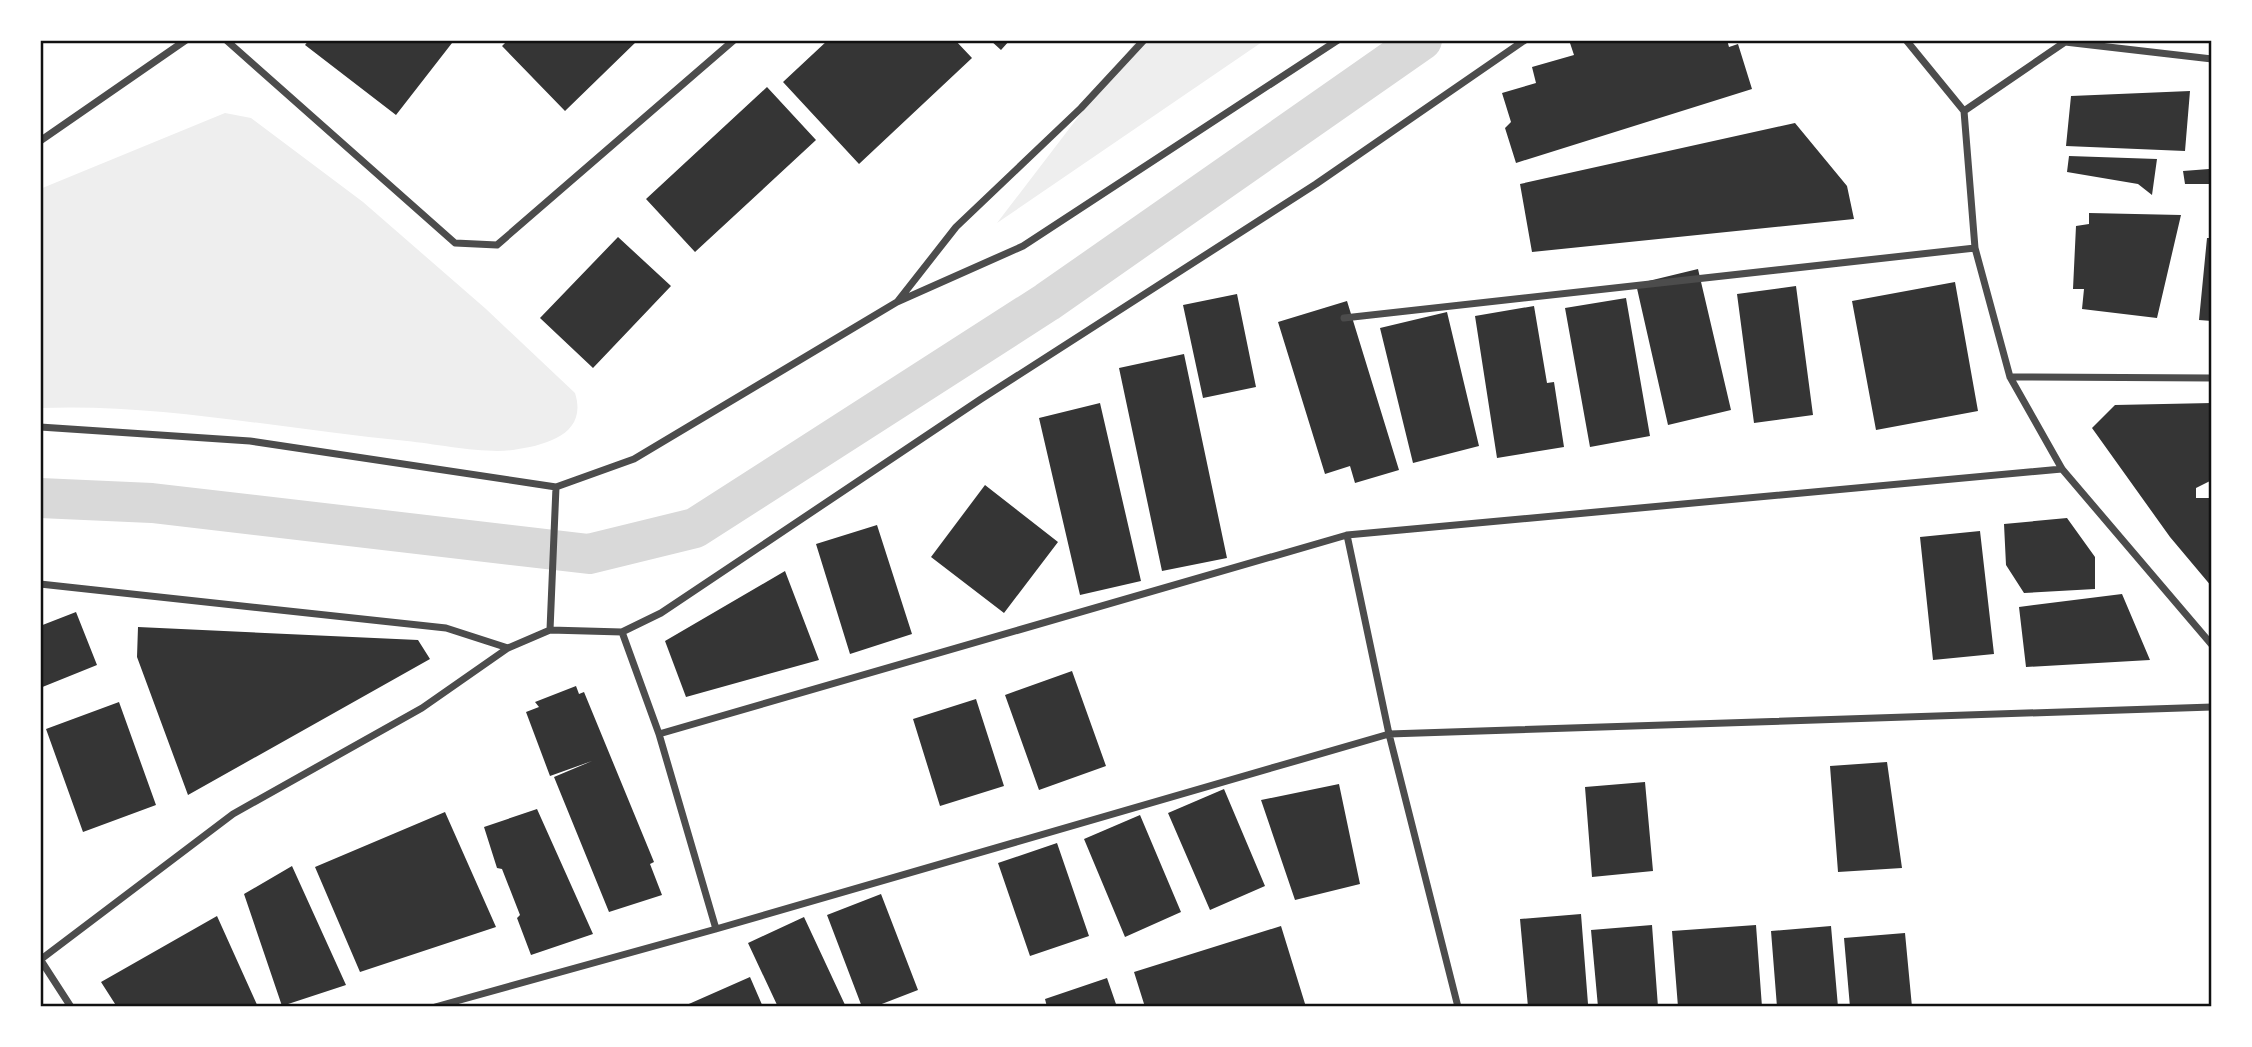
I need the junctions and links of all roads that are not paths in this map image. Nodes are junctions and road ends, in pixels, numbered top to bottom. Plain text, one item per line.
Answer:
1 (186, 40) edge
2 (226, 40) edge
3 (734, 40) edge
4 (1144, 40) edge
5 (1338, 40) edge
6 (1525, 40) edge
7 (1906, 40) edge
8 (2066, 41) edge
9 (2212, 59) edge
10 (1964, 111) junction
11 (40, 141) edge
12 (1975, 248) junction
13 (897, 302) junction
14 (1344, 318) dead end
15 (2010, 377) junction
16 (2212, 377) edge
17 (40, 427) edge
18 (2062, 469) junction
19 (555, 487) junction
20 (1347, 535) junction
21 (40, 584) edge
22 (550, 630) junction
23 (622, 632) junction
24 (2212, 645) edge
25 (508, 648) junction
26 (2212, 707) edge
27 (659, 734) junction
28 (1389, 734) junction
29 (716, 929) junction
30 (40, 959) edge
31 (71, 1007) edge
32 (435, 1007) edge
33 (1458, 1007) edge

1 - 11 street
2 - 3 street
4 - 13 street
5 - 13 street
6 - 23 street
7 - 10 street
8 - 9 street
8 - 10 street
10 - 12 street
12 - 14 street
12 - 15 street
13 - 19 street
15 - 16 street
15 - 18 street
17 - 19 street
18 - 20 street
18 - 24 street
19 - 22 street
20 - 27 street
20 - 28 street
21 - 25 street
22 - 23 street
22 - 25 street
23 - 27 street
25 - 30 street
26 - 28 street
27 - 29 street
28 - 29 street
28 - 33 street
29 - 32 street
30 - 31 street

